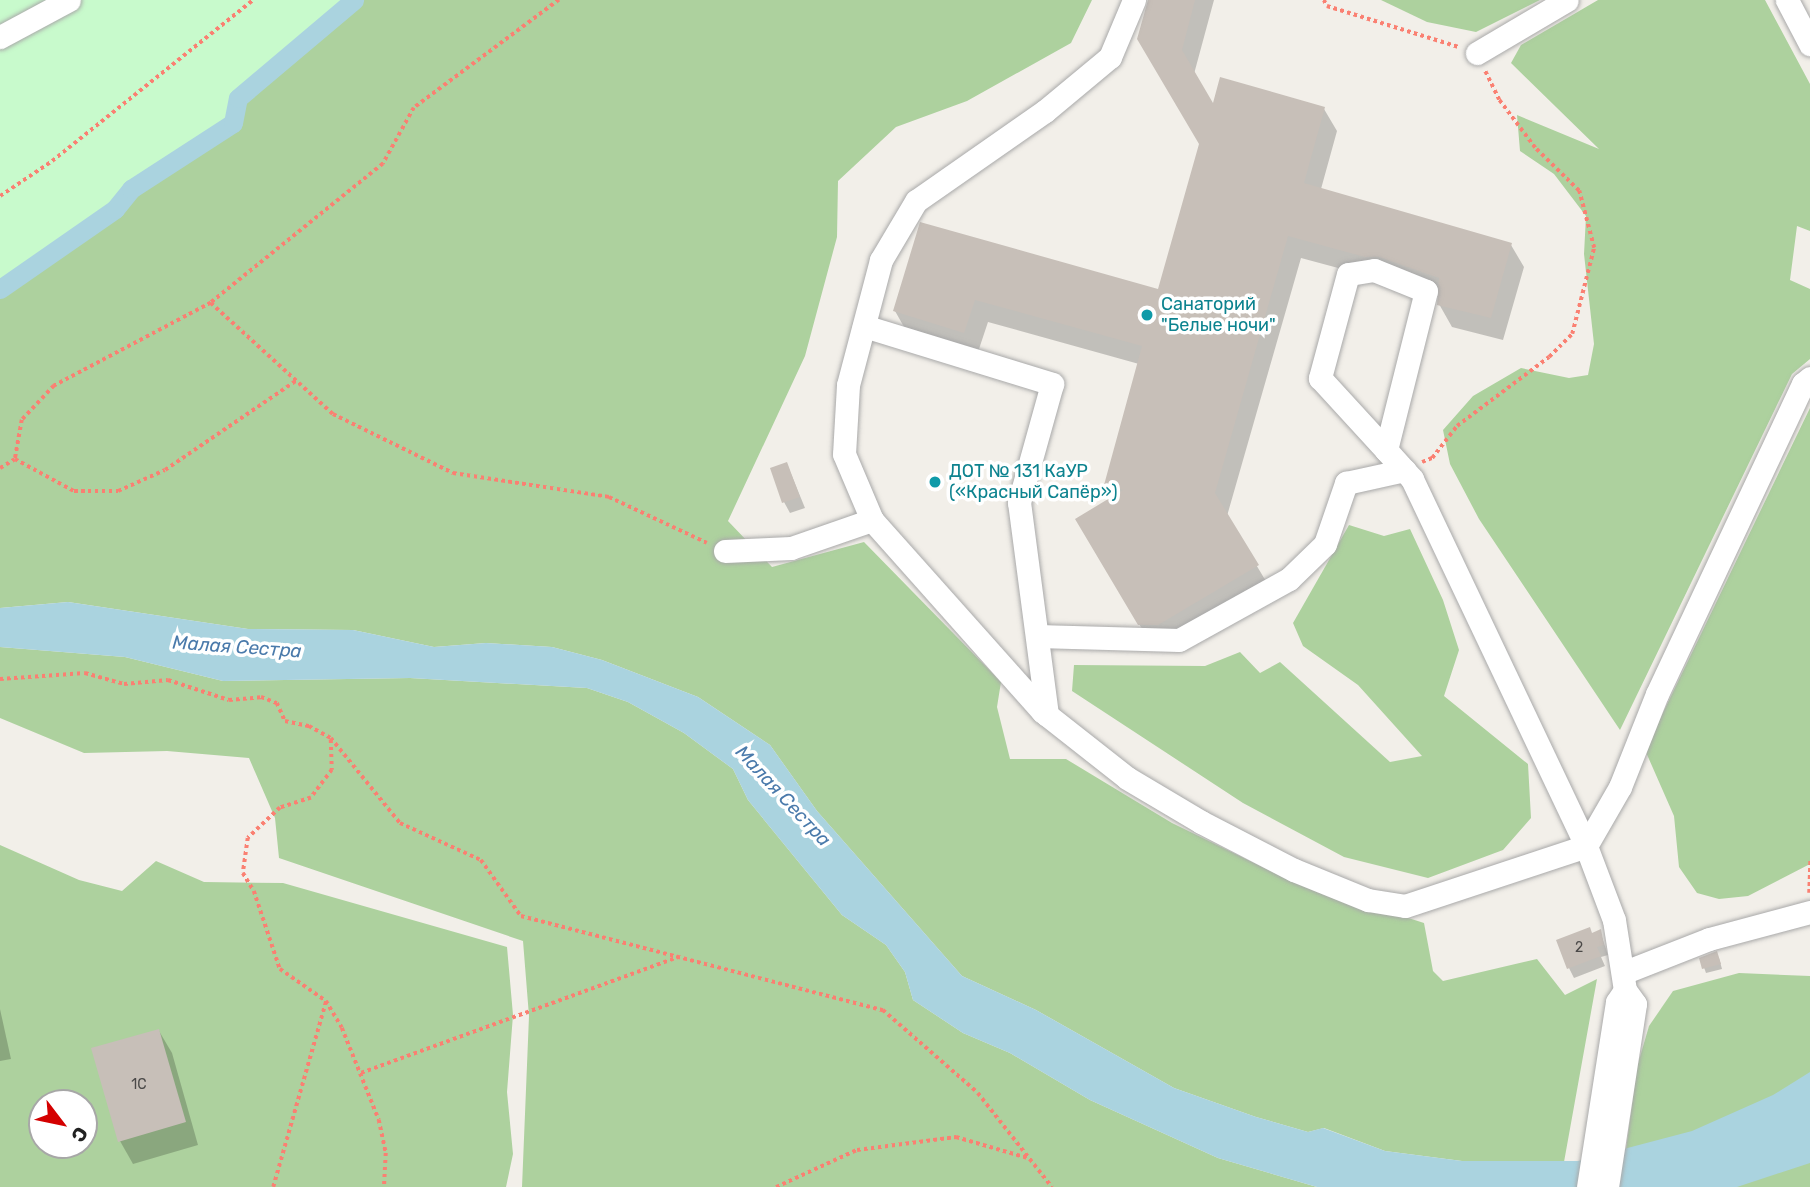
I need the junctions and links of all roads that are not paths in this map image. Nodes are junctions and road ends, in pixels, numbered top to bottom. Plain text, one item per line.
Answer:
1 (69, 0) edge
2 (1135, 0) edge
3 (1567, 0) edge
4 (1787, 0) edge
5 (0, 37) edge
6 (1810, 44) edge
7 (1477, 53) road end
8 (864, 326) junction
9 (1810, 378) edge
10 (1386, 450) junction
11 (1405, 470) junction
12 (872, 520) junction
13 (725, 551) road end
14 (1037, 636) junction
15 (1047, 715) junction
16 (1586, 846) junction
17 (1809, 912) edge
18 (1625, 992) junction
19 (1588, 1187) edge
20 (1607, 1187) edge

1 - 5 street
2 - 8 street
3 - 7 street
4 - 6 street
8 - 12 street
8 - 14 street
9 - 16 street
10 - 10 street
10 - 11 street
11 - 14 street
11 - 16 street
12 - 13 street
12 - 15 street
14 - 15 street
15 - 16 street
16 - 18 street
17 - 18 street
18 - 19 street
18 - 20 street

